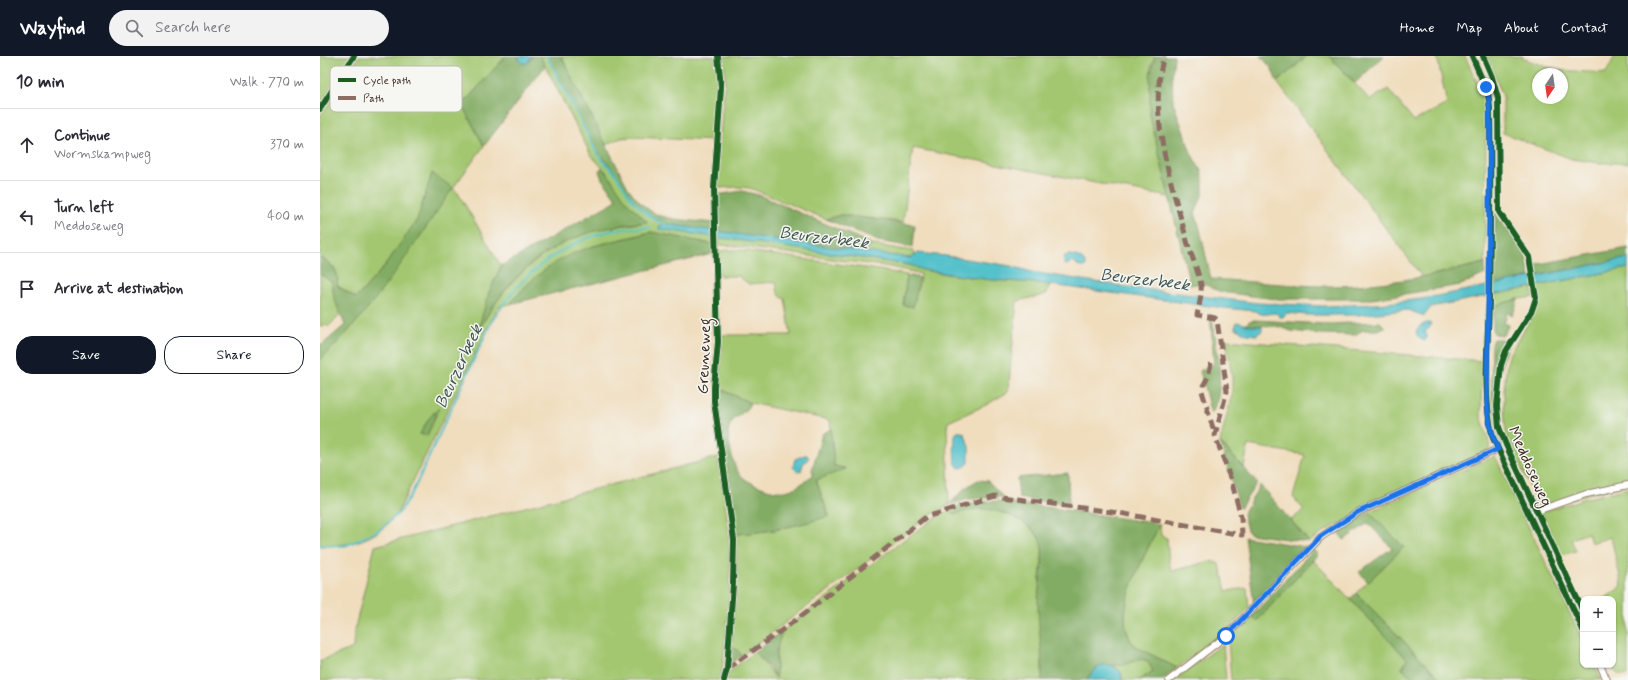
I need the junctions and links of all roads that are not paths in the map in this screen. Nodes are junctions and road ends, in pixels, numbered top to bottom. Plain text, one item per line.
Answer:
1 (354, 56) edge
2 (718, 56) edge
3 (1472, 56) edge
4 (348, 66) edge
5 (330, 93) edge
6 (320, 109) edge
7 (1498, 449) junction
8 (1628, 485) edge
9 (1528, 514) junction
10 (1580, 624) edge
11 (1601, 668) edge
12 (724, 680) edge
13 (1169, 680) edge
14 (1607, 680) edge

1 - 4 street
2 - 12 street, Greuneweg
3 - 7 street, Meddoseweg
5 - 6 street
7 - 9 street, Meddoseweg
7 - 13 street
8 - 9 street
9 - 10 street, Meddoseweg
11 - 14 street

